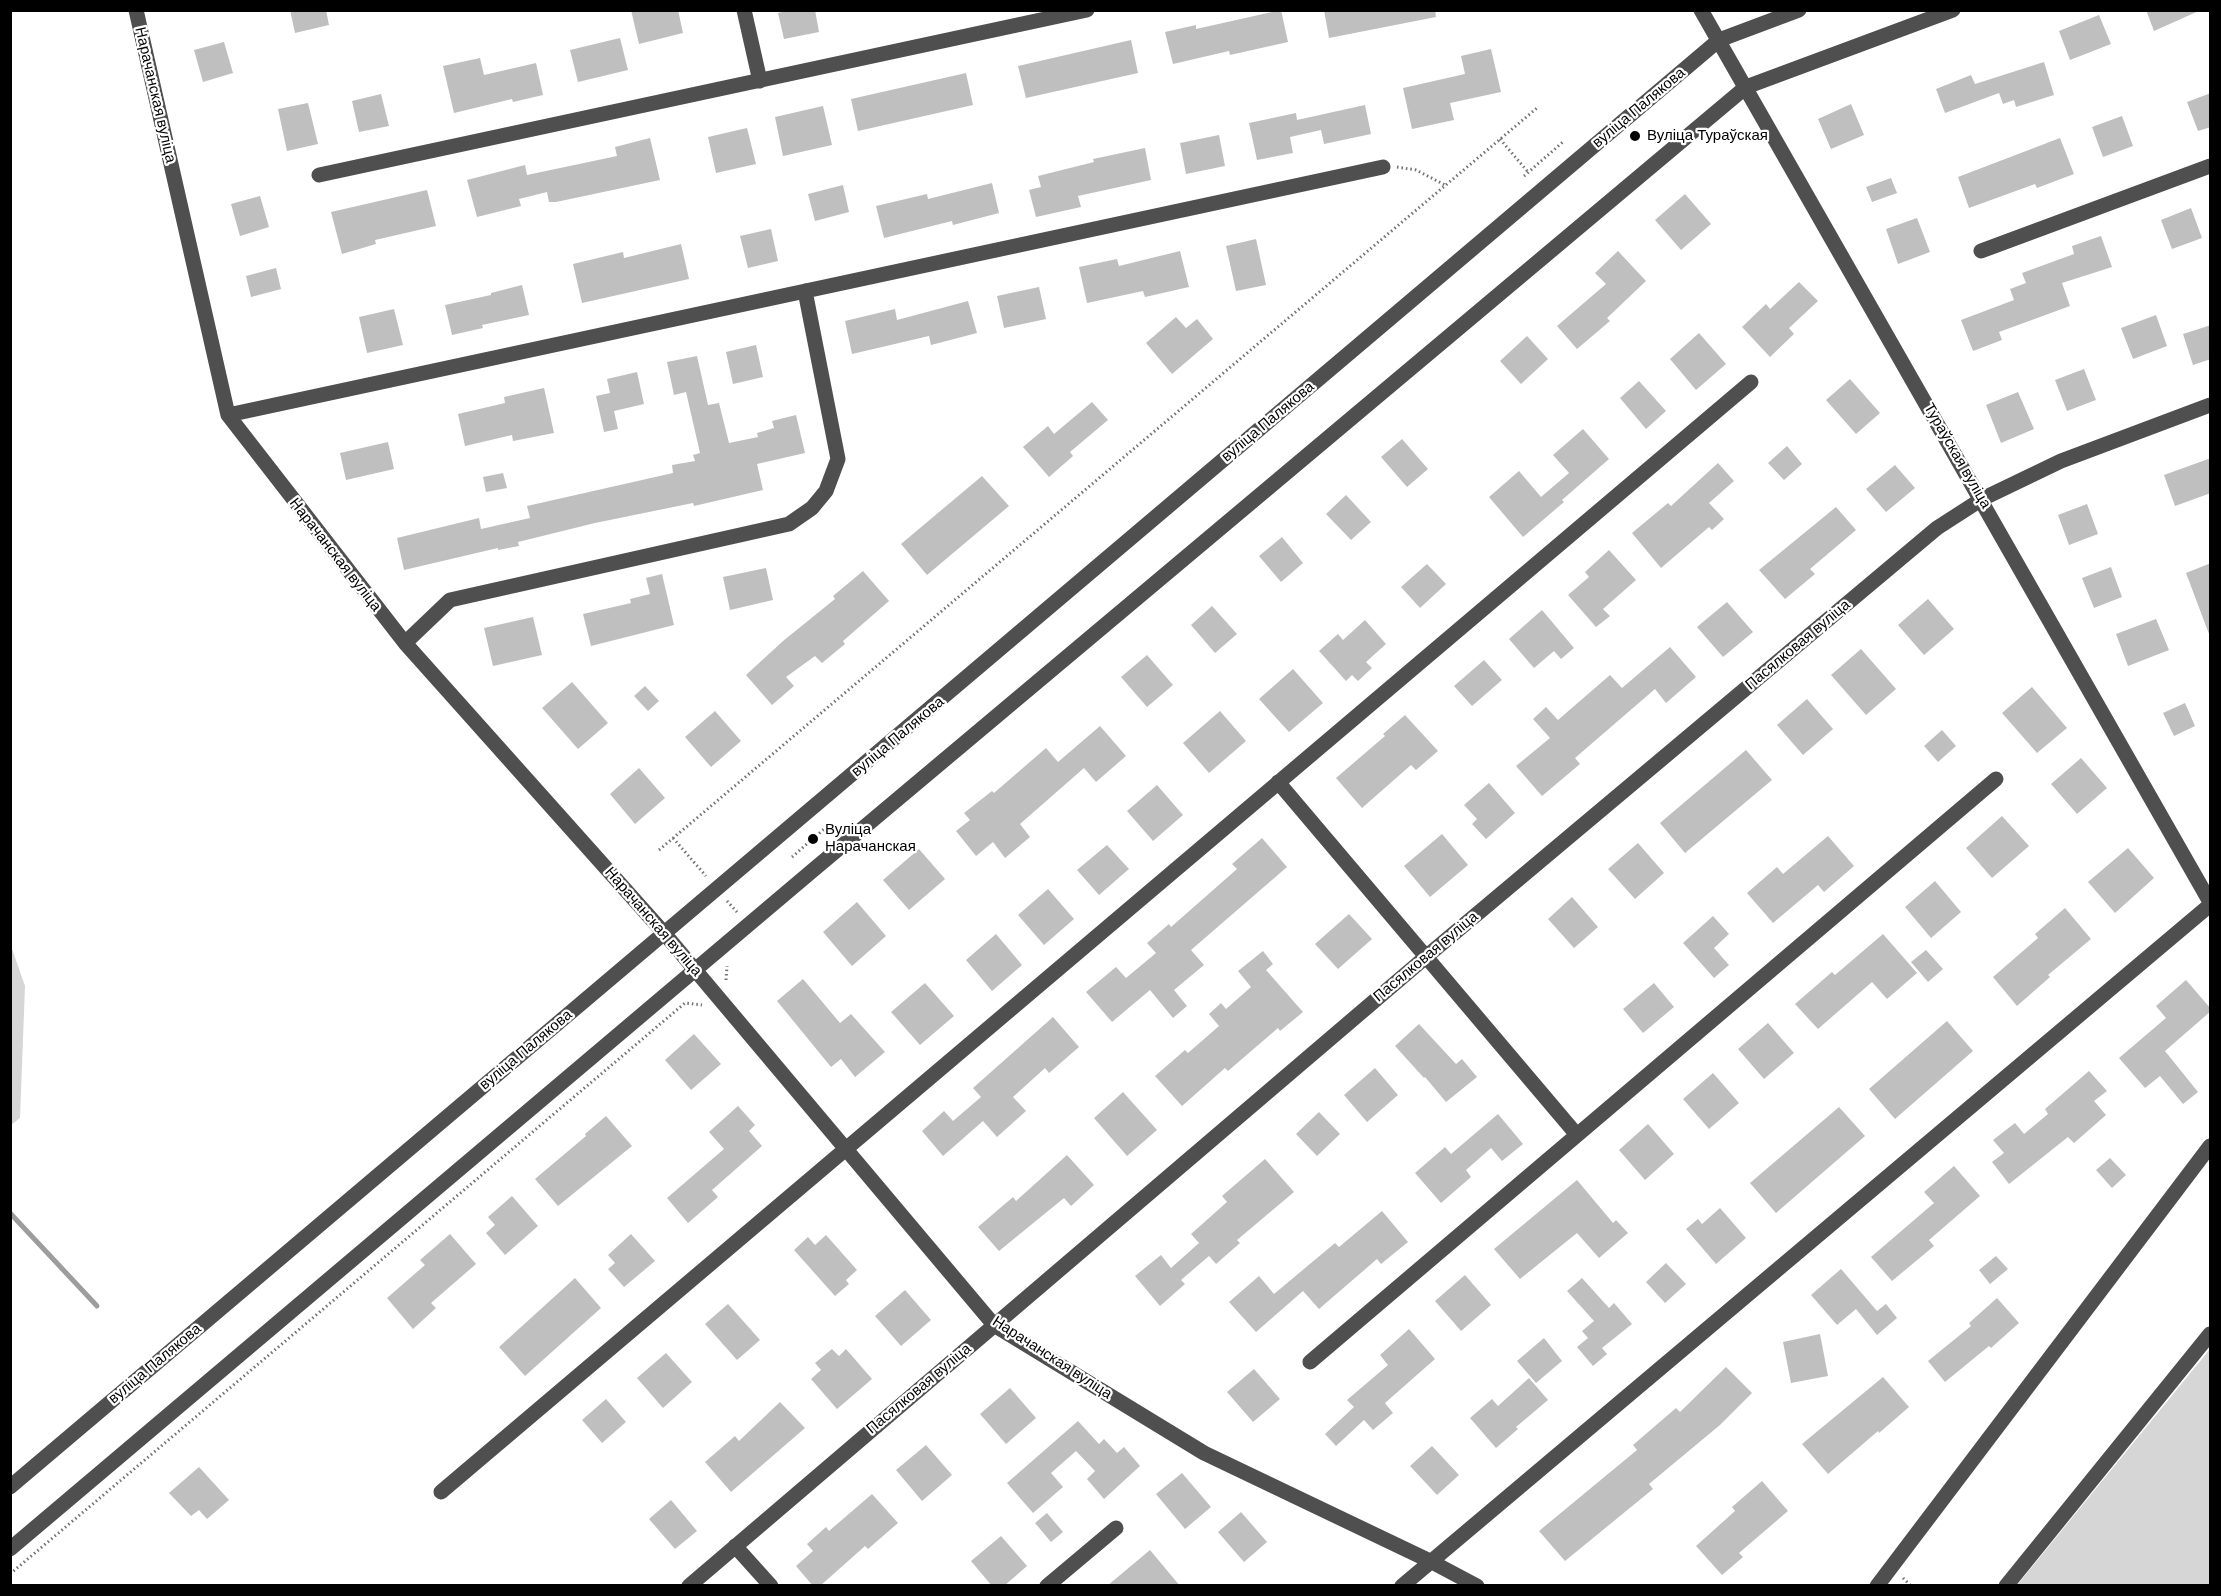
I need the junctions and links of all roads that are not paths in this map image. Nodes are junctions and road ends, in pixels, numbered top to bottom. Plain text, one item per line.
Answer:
1 (136, 10) edge
2 (744, 10) edge
3 (1087, 10) edge
4 (1799, 10) edge
5 (1953, 10) edge
6 (1706, 12) edge
7 (1719, 40) junction
8 (759, 81) junction
9 (1746, 87) junction
10 (2211, 166) edge
11 (1383, 167) road end
12 (319, 175) dead end
13 (1981, 251) dead end
14 (805, 291) junction
15 (1751, 382) dead end
16 (2211, 405) edge
17 (228, 415) junction
18 (1982, 499) junction
19 (405, 643) junction
20 (1996, 779) dead end
21 (1278, 782) junction
22 (2211, 903) edge
23 (664, 933) junction
24 (1427, 956) junction
25 (695, 970) junction
26 (1577, 1135) junction
27 (2211, 1146) edge
28 (845, 1149) junction
29 (994, 1325) junction
30 (2211, 1334) edge
31 (1310, 1362) dead end
32 (10, 1487) edge
33 (441, 1492) dead end
34 (1116, 1528) dead end
35 (735, 1546) junction
36 (10, 1549) edge
37 (1431, 1561) junction
38 (689, 1586) edge
39 (771, 1586) edge
40 (1047, 1586) edge
41 (1402, 1586) edge
42 (1477, 1586) edge
43 (1877, 1586) edge
44 (2006, 1586) edge

1 - 17 street, Нарачанская вуліца
2 - 8 street
3 - 8 street
4 - 7 street, вуліца Палякова
5 - 9 street
6 - 7 street, Тураўская вуліца
7 - 9 street, Тураўская вуліца
7 - 23 street, вуліца Палякова
8 - 12 street
9 - 18 street, Тураўская вуліца
9 - 25 street
10 - 13 street
11 - 14 street
14 - 17 street
14 - 19 street
15 - 21 street
16 - 18 street, Пасялковая вуліца
17 - 19 street, Нарачанская вуліца
18 - 22 street, Тураўская вуліца
18 - 24 street, Пасялковая вуліца
19 - 23 street, Нарачанская вуліца
20 - 26 street
21 - 24 street
21 - 28 street
22 - 37 street
23 - 25 street, Нарачанская вуліца
23 - 32 street, вуліца Палякова
24 - 26 street
24 - 29 street, Пасялковая вуліца
25 - 28 street, Нарачанская вуліца
25 - 36 street
26 - 31 street
27 - 43 street
28 - 29 street, Нарачанская вуліца
28 - 33 street
29 - 35 street, Пасялковая вуліца
29 - 37 street, Нарачанская вуліца
30 - 44 street
34 - 40 street
35 - 38 street, Пасялковая вуліца
35 - 39 street
37 - 41 street
37 - 42 street, Нарачанская вуліца

